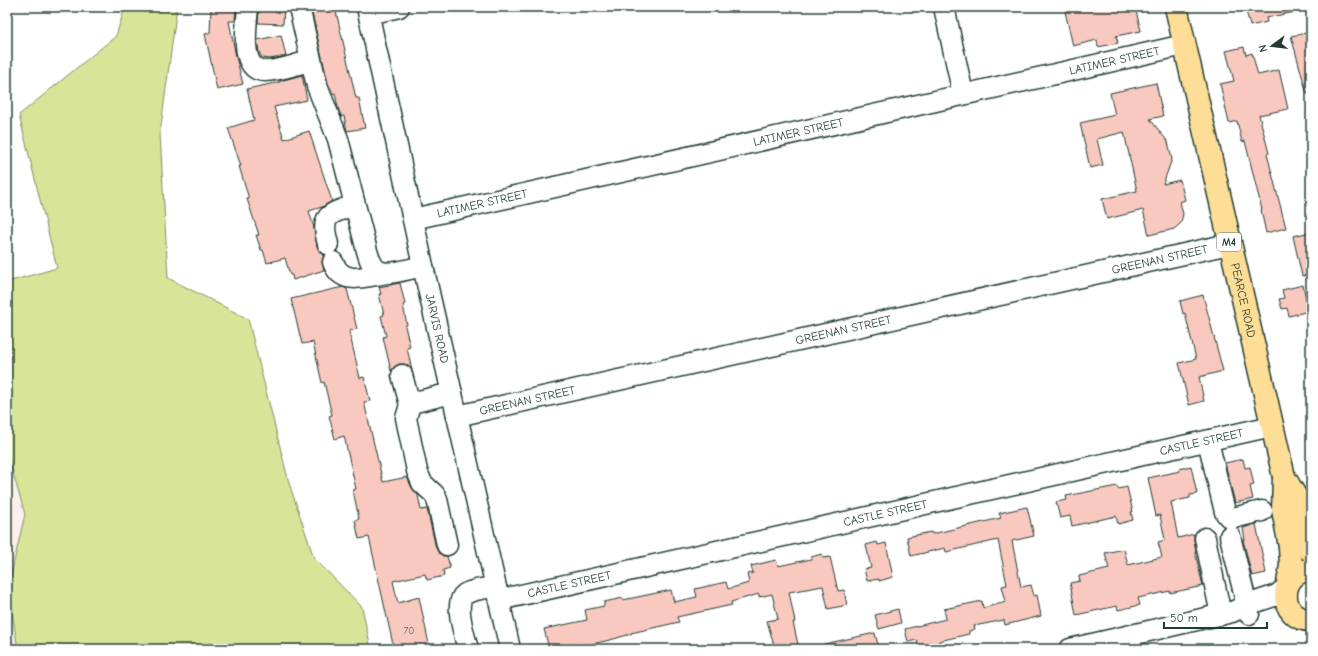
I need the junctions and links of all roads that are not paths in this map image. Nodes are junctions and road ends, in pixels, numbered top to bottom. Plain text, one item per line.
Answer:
1 (248, 7) edge
2 (299, 7) edge
3 (399, 7) edge
4 (944, 7) edge
5 (1176, 7) edge
6 (368, 10) edge
7 (1184, 45) junction
8 (310, 61) junction
9 (963, 94) junction
10 (355, 205) junction
11 (413, 218) junction
12 (1229, 244) junction
13 (423, 266) junction
14 (387, 272) junction
15 (402, 375) dead end
16 (452, 394) junction
17 (410, 405) junction
18 (457, 416) junction
19 (1272, 426) junction
20 (1208, 441) junction
21 (1284, 477) junction
22 (1262, 511) dead end
23 (1230, 536) dead end
24 (1205, 538) dead end
25 (447, 545) dead end
26 (1311, 551) edge
27 (1311, 570) edge
28 (1288, 585) junction
29 (498, 593) junction
30 (1237, 612) junction
31 (1302, 618) edge
32 (1311, 638) edge
33 (468, 649) edge
34 (510, 649) edge
35 (1070, 649) edge

1 - 8 street
2 - 8 street
3 - 6 street
4 - 9 street
5 - 7 main road, PEARCE ROAD / M4
6 - 11 street, JARVIS ROAD
7 - 9 street, LATIMER STREET
7 - 12 main road, PEARCE ROAD / M4
8 - 10 street
9 - 11 street, LATIMER STREET
10 - 14 street
10 - 14 street
11 - 13 street, JARVIS ROAD
12 - 18 street, GREENAN STREET
12 - 19 main road, PEARCE ROAD / M4
13 - 14 street
13 - 16 street, JARVIS ROAD
15 - 17 street
16 - 17 street
16 - 18 street, JARVIS ROAD
17 - 25 street
18 - 29 street, JARVIS ROAD
19 - 20 street, CASTLE STREET
19 - 21 main road, PEARCE ROAD / M4
20 - 22 street
20 - 29 street, CASTLE STREET
21 - 26 main road, PEARCE ROAD / M4
21 - 28 main road, PEARCE ROAD / M4
23 - 30 street
24 - 30 street
27 - 28 main road
28 - 30 street
28 - 31 main road, PEARCE ROAD / M4
29 - 33 street, CASTLE STREET
29 - 34 street, JARVIS ROAD
30 - 31 street
30 - 35 street
31 - 32 main road, PEARCE ROAD / M4

